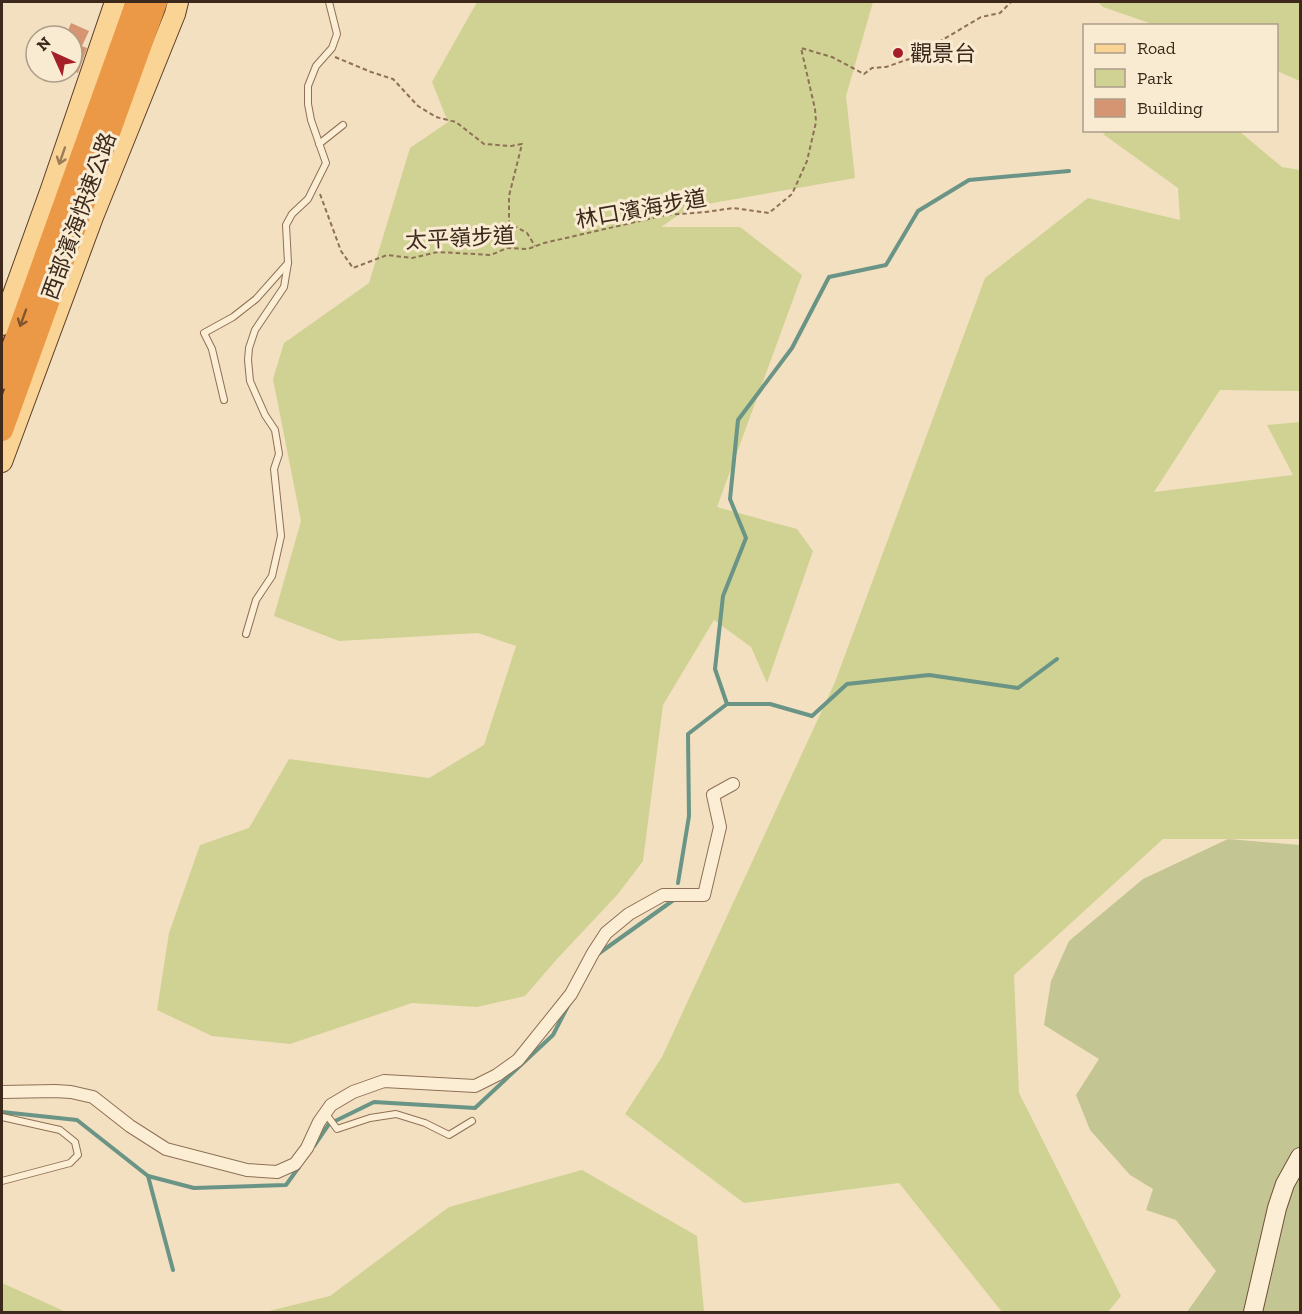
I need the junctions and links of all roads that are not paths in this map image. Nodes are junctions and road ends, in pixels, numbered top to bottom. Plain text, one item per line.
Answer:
1 (115, 2) edge
2 (156, 2) edge
3 (171, 2) edge
4 (178, 2) edge
5 (329, 2) edge
6 (134, 14) edge
7 (343, 125) dead end
8 (319, 144) junction
9 (80, 188) junction
10 (288, 263) junction
11 (2, 325) edge
12 (2, 378) edge
13 (224, 400) dead end
14 (2, 430) edge
15 (2, 462) edge
16 (246, 634) dead end
17 (733, 784) dead end
18 (2, 1092) edge
19 (326, 1114) junction
20 (2, 1117) edge
21 (472, 1121) dead end
22 (1300, 1157) edge
23 (2, 1181) edge
24 (1253, 1312) edge

1 -> 11 main road
2 - 6 highway, 西部濱海快速公路
3 - 9 highway
4 - 15 main road
5 - 8 lane
6 - 9 highway, 西部濱海快速公路
7 - 8 lane
8 - 10 lane
9 -> 12 highway, 西部濱海快速公路
9 - 14 highway, 西部濱海快速公路
10 - 13 lane
10 - 16 lane
17 - 19 street
18 - 19 street
19 - 21 lane
20 - 23 lane
22 - 24 street

